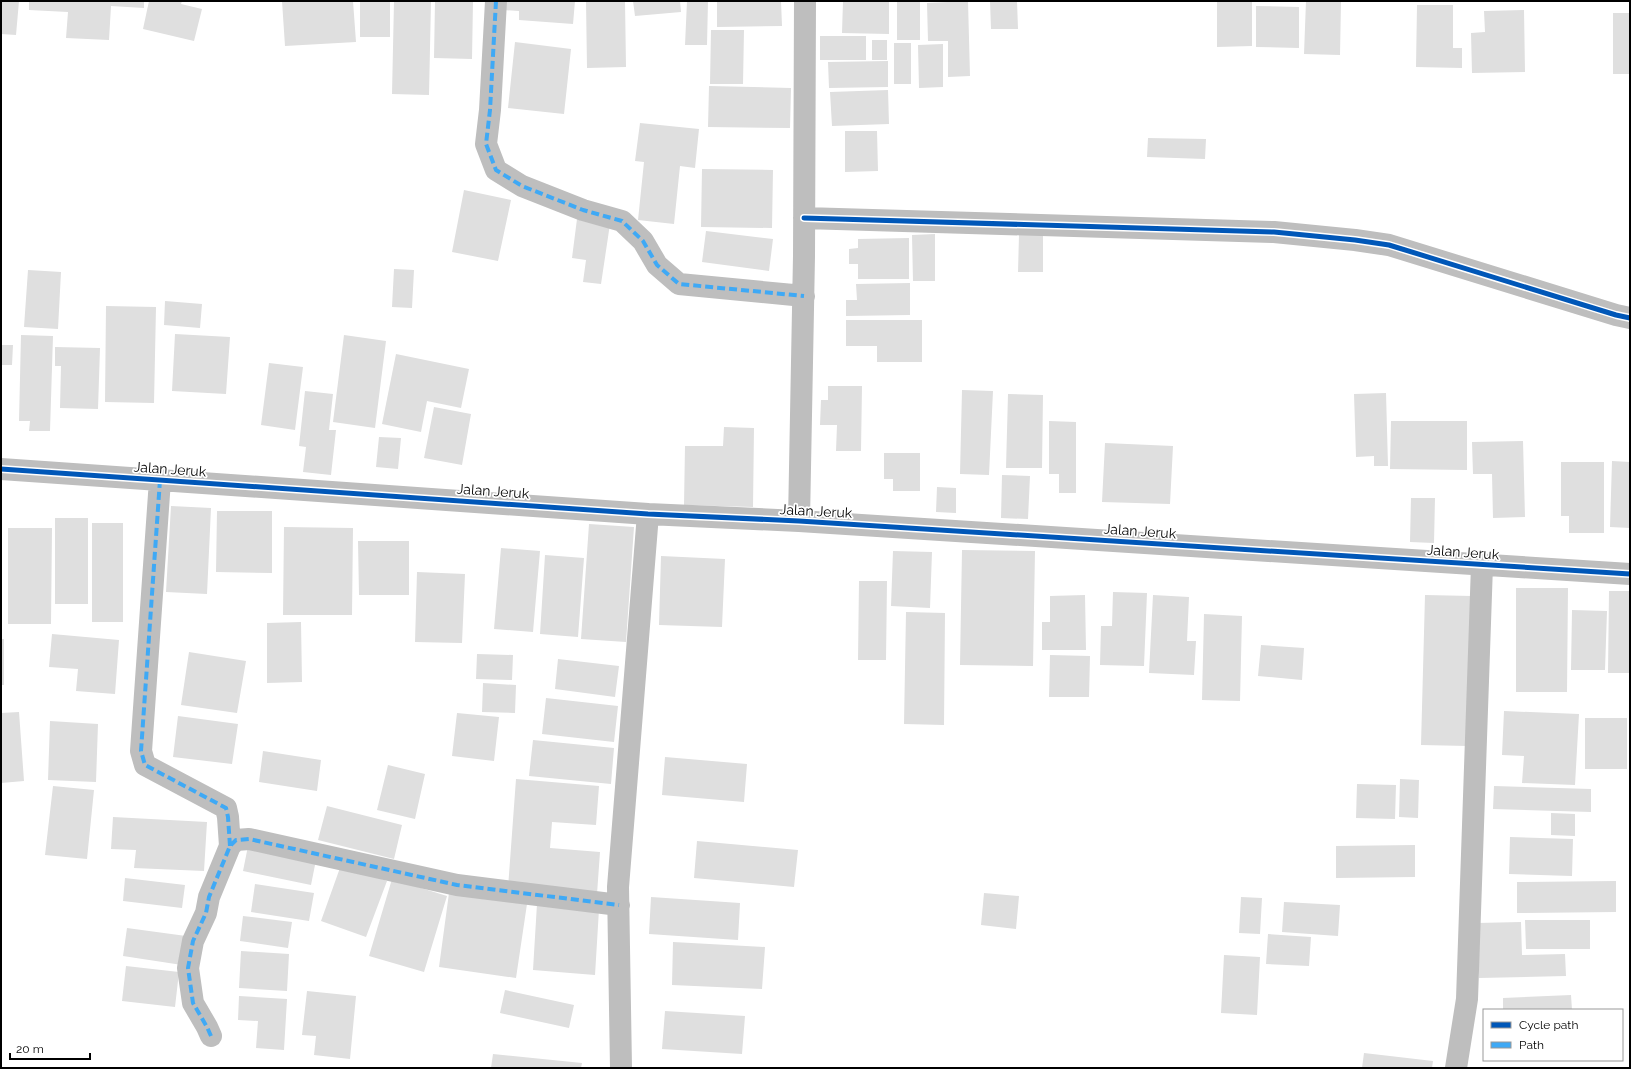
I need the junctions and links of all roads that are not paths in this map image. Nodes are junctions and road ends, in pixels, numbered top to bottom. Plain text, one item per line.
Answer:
1 (496, 1) edge
2 (805, 1) edge
3 (804, 218) junction
4 (804, 296) junction
5 (1630, 318) edge
6 (1, 469) edge
7 (160, 480) junction
8 (648, 514) junction
9 (799, 521) junction
10 (1482, 565) junction
11 (1630, 574) edge
12 (230, 846) junction
13 (619, 905) junction
14 (211, 1036) dead end
15 (621, 1068) edge
16 (1456, 1068) edge

1 - 4 street
2 - 3 street
3 - 4 street
3 - 5 street
4 - 9 street
6 - 7 street, Jalan Jeruk
7 - 8 street, Jalan Jeruk
7 - 12 street
8 - 9 street, Jalan Jeruk
8 - 13 street
9 - 10 street, Jalan Jeruk
10 - 11 street, Jalan Jeruk
10 - 16 street
12 - 13 street
12 - 14 street
13 - 15 street

